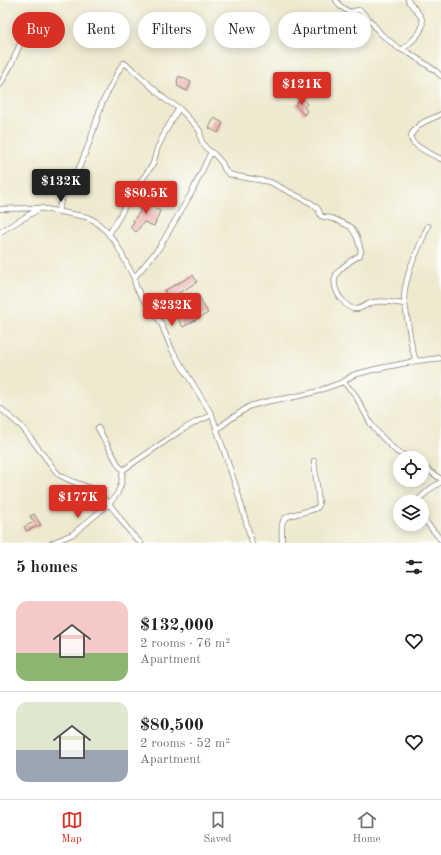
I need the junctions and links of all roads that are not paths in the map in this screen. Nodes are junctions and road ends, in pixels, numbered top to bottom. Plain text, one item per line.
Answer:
1 (336, 0) edge
2 (408, 0) edge
3 (18, 48) edge
4 (402, 50) junction
5 (441, 76) edge
6 (0, 85) edge
7 (179, 108) junction
8 (441, 114) edge
9 (211, 152) junction
10 (441, 159) edge
11 (40, 208) junction
12 (0, 209) edge
13 (58, 211) junction
14 (428, 226) dead end
15 (0, 232) edge
16 (108, 234) junction
17 (134, 278) junction
18 (405, 304) junction
19 (441, 358) edge
20 (416, 361) junction
21 (343, 382) junction
22 (0, 408) edge
23 (212, 415) junction
24 (98, 428) dead end
25 (216, 430) junction
26 (396, 451) edge
27 (314, 461) dead end
28 (123, 470) junction
29 (429, 471) edge
30 (441, 480) edge
31 (423, 495) edge
32 (109, 504) junction
33 (429, 525) edge
34 (441, 540) edge
35 (52, 543) edge
36 (141, 543) edge
37 (252, 543) edge
38 (282, 543) edge

1 - 4 street
2 - 4 street
3 - 6 street
4 - 5 street
7 - 9 street
7 - 13 street
7 - 16 street
8 - 10 street
9 - 17 street
9 - 18 street
11 - 12 street
11 - 13 street
11 - 15 street
13 - 16 street
14 - 18 street
16 - 17 street
17 - 23 street
18 - 20 street
19 - 20 street
20 - 21 street
21 - 25 street
21 - 26 street
22 - 32 street
23 - 25 street
23 - 28 street
24 - 28 street
25 - 37 street
27 - 38 street
28 - 32 street
29 - 30 street
30 - 31 street
32 - 35 street
32 - 36 street
33 - 34 street

